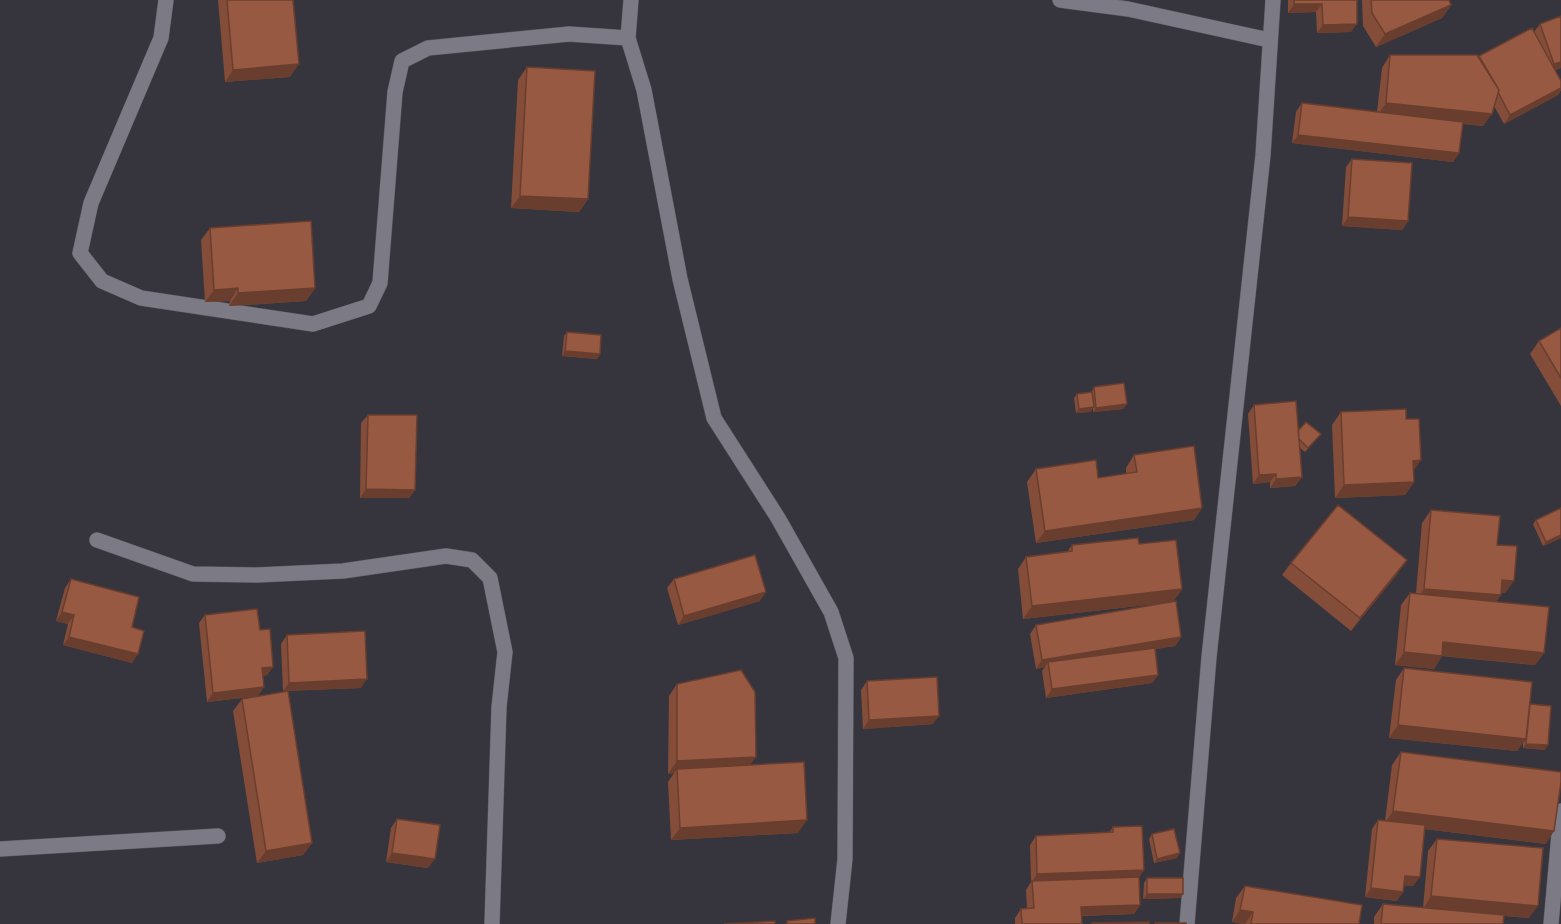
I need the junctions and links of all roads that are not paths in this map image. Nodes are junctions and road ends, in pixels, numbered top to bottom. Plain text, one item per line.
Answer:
1 (166, 0) edge
2 (631, 0) edge
3 (1060, 0) edge
4 (1273, 0) edge
5 (628, 38) junction
6 (1269, 40) junction
7 (97, 540) dead end
8 (1561, 811) edge
9 (218, 836) dead end
10 (0, 849) edge
11 (492, 924) edge
12 (838, 924) edge
13 (1187, 924) edge
14 (1551, 924) edge

1 - 5 street
2 - 5 street
3 - 6 street
4 - 6 street
5 - 12 street
6 - 13 street
7 - 11 street
8 - 14 street
9 - 10 street

